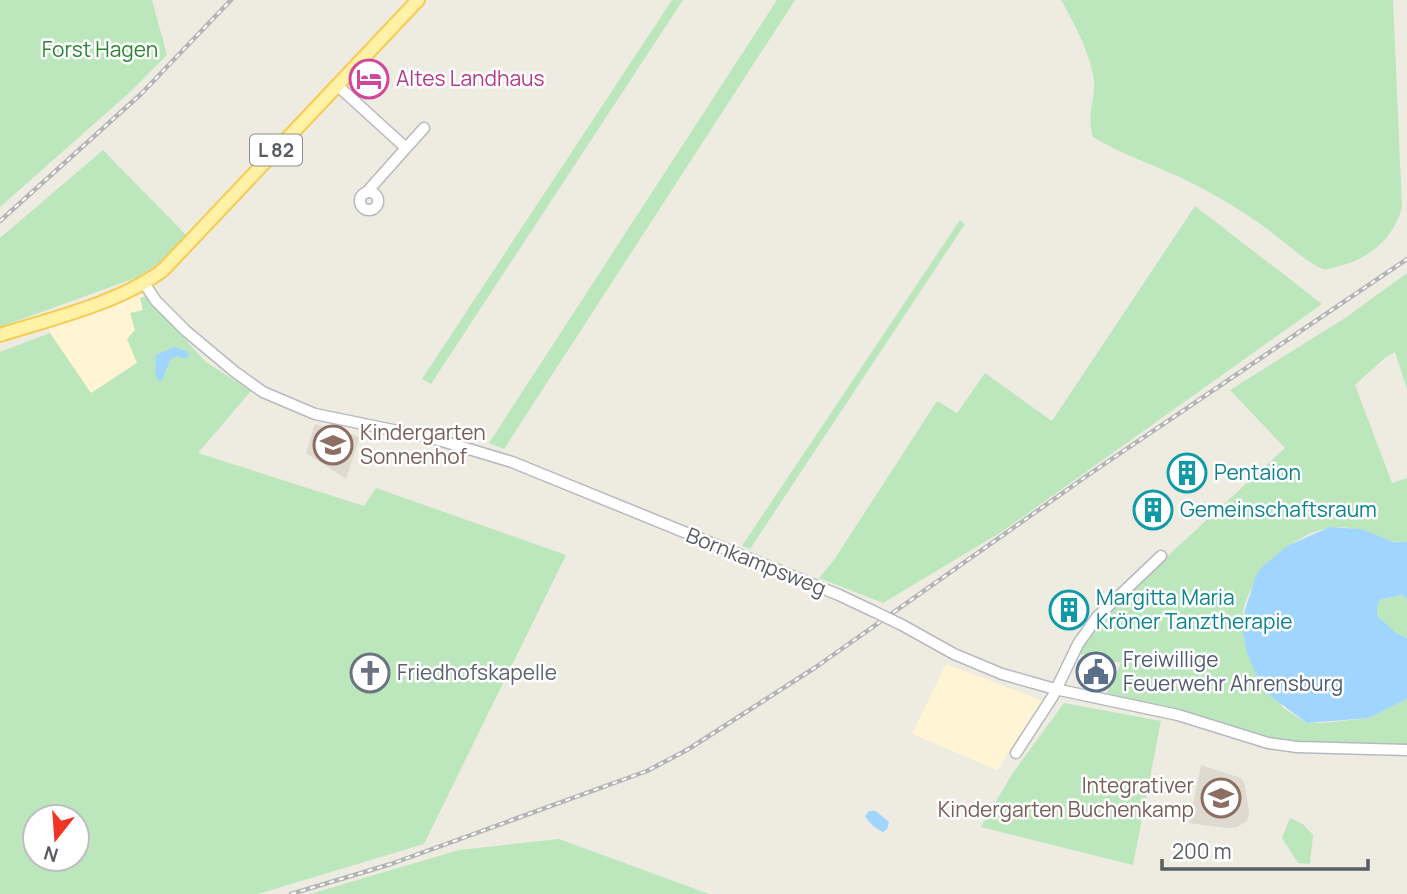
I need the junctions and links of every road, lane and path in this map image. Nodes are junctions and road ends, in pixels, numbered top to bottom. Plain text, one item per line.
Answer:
1 (418, 0) edge
2 (338, 86) junction
3 (424, 128) dead end
4 (406, 148) junction
5 (366, 192) dead end
6 (144, 283) junction
7 (0, 335) edge
8 (1161, 556) dead end
9 (1055, 690) junction
10 (1407, 750) edge
11 (1016, 753) dead end

1 - 2 main road, L 82
2 - 4 street
2 - 6 main road, L 82
3 - 4 street
4 - 5 street
6 - 7 main road, L 82
6 - 9 street, Bornkampsweg, bridge
8 - 9 street
9 - 10 street, Bornkampsweg
9 - 11 street

